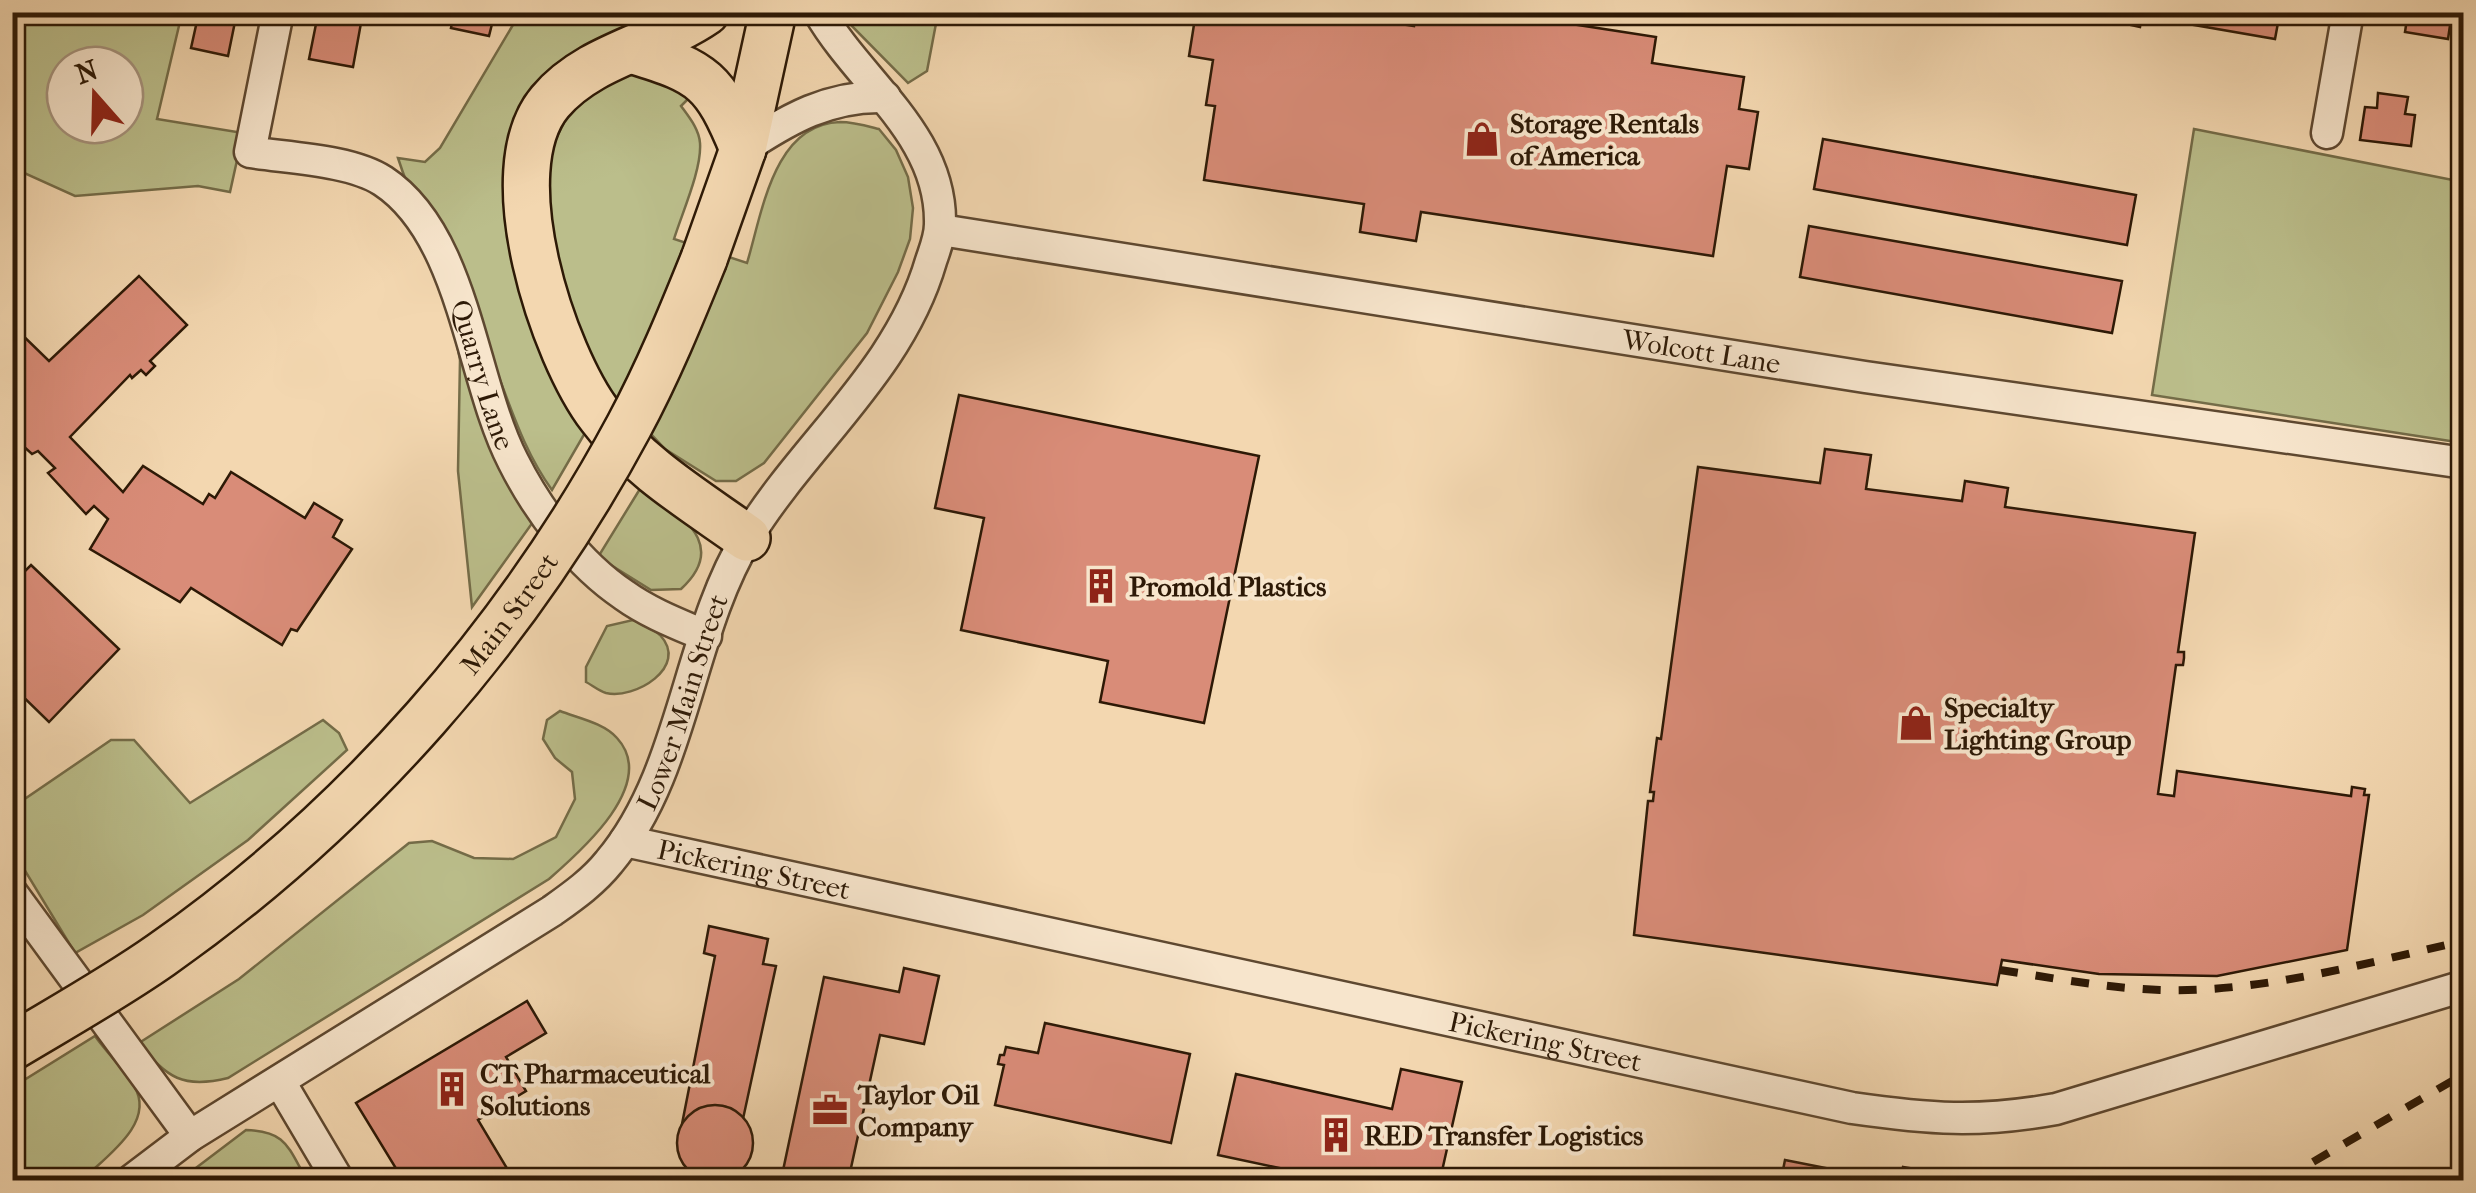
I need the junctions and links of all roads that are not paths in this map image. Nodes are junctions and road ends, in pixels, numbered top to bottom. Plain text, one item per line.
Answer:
1 (278, 12) edge
2 (706, 12) edge
3 (774, 12) edge
4 (819, 12) edge
5 (2348, 12) edge
6 (634, 51) junction
7 (886, 97) junction
8 (2327, 133) dead end
9 (743, 149) junction
10 (940, 230) junction
11 (2464, 462) edge
12 (747, 538) junction
13 (706, 636) junction
14 (626, 841) junction
15 (12, 894) edge
16 (2464, 986) edge
17 (12, 1047) edge
18 (280, 1082) junction
19 (190, 1136) junction
20 (132, 1180) edge
21 (338, 1180) edge

1 - 13 street, Quarry Lane
2 - 6 highway
3 - 9 highway, Main Street
4 - 7 street, Lower Main Street
5 - 8 street
6 - 9 highway
6 - 12 highway
7 - 9 street
7 - 10 street, Lower Main Street
9 - 17 highway, Main Street, bridge
10 - 11 street, Wolcott Lane
10 - 12 street, Lower Main Street
12 - 13 street, Lower Main Street
13 - 14 street, Lower Main Street
14 - 16 street, Pickering Street
14 - 18 street, Lower Main Street
15 - 19 street
18 - 19 street, Lower Main Street
18 - 21 street
19 - 20 street, Lower Main Street

